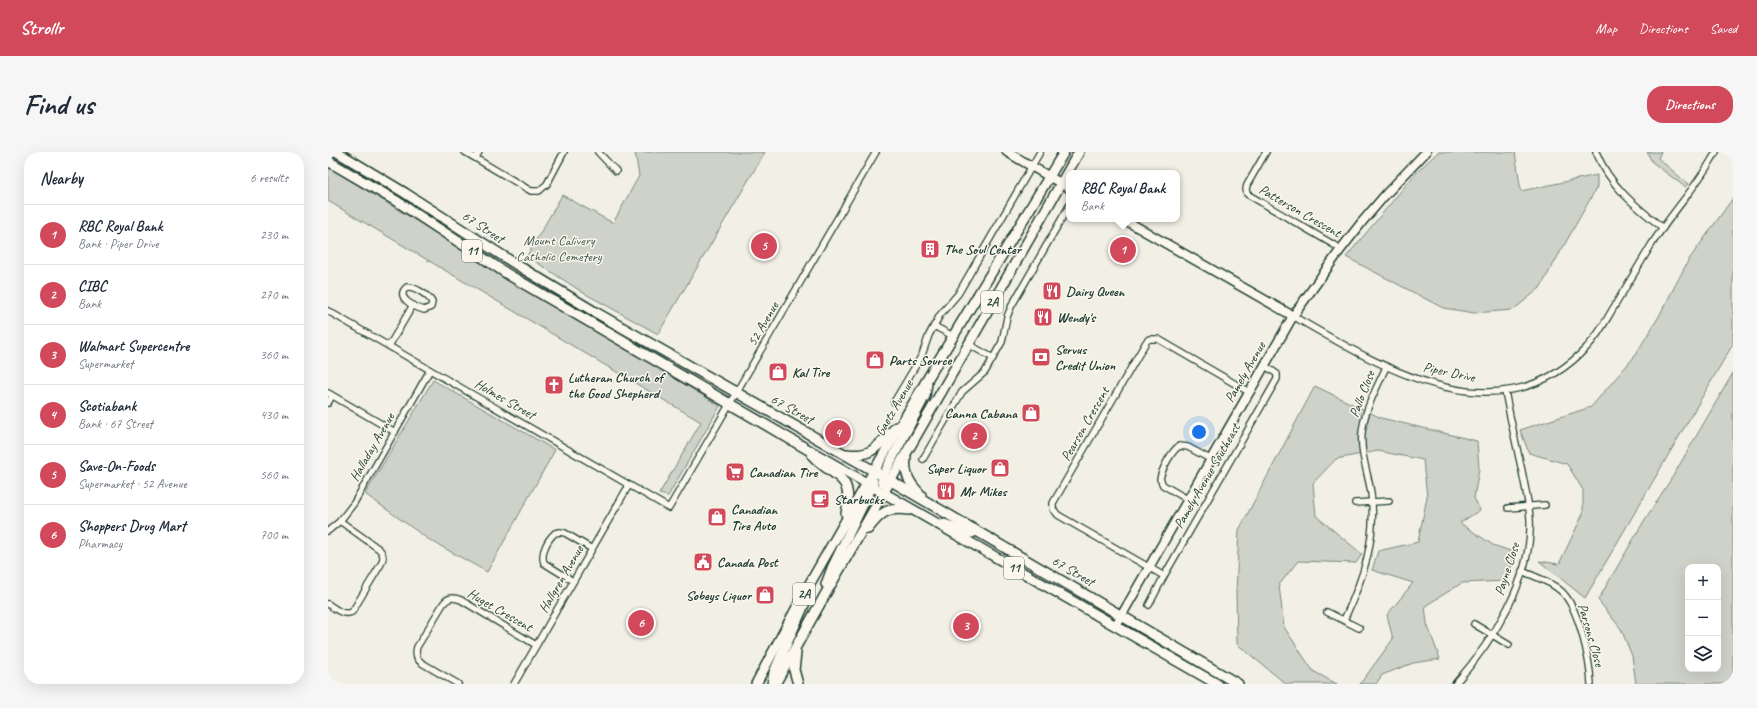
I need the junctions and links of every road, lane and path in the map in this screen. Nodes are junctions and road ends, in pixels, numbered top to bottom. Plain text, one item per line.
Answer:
1 (337, 152) edge
2 (466, 152) edge
3 (479, 152) edge
4 (564, 152) edge
5 (598, 152) edge
6 (876, 152) edge
7 (1007, 152) edge
8 (1040, 152) edge
9 (1064, 152) edge
10 (1079, 152) edge
11 (1266, 152) edge
12 (1426, 152) edge
13 (1596, 152) edge
14 (1716, 152) edge
15 (476, 158) junction
16 (328, 161) edge
17 (1032, 166) junction
18 (616, 170) dead end
19 (1071, 170) edge
20 (1050, 177) junction
21 (1065, 185) edge
22 (1066, 211) edge
23 (1128, 222) edge
24 (1663, 228) junction
25 (1341, 249) junction
26 (413, 305) junction
27 (328, 310) edge
28 (1293, 316) junction
29 (934, 326) junction
30 (953, 336) junction
31 (968, 344) junction
32 (389, 346) junction
33 (993, 358) junction
34 (1264, 365) junction
35 (1386, 367) junction
36 (430, 370) junction
37 (928, 378) junction
38 (1505, 391) junction
39 (1249, 392) junction
40 (736, 393) junction
41 (330, 395) edge
42 (894, 402) dead end
43 (328, 403) edge
44 (730, 404) junction
45 (906, 416) junction
46 (395, 432) junction
47 (807, 449) junction
48 (841, 452) junction
49 (906, 453) junction
50 (923, 459) dead end
51 (1210, 459) junction
52 (874, 471) junction
53 (886, 478) junction
54 (629, 485) junction
55 (869, 485) junction
56 (883, 493) junction
57 (1187, 499) junction
58 (1389, 501) dead end
59 (1372, 502) junction
60 (1355, 503) dead end
61 (931, 504) junction
62 (1545, 505) dead end
63 (1529, 506) junction
64 (669, 508) joint
65 (1508, 508) dead end
66 (913, 510) junction
67 (340, 521) junction
68 (933, 521) junction
69 (844, 522) junction
70 (976, 530) junction
71 (328, 531) edge
72 (971, 543) junction
73 (852, 548) junction
74 (592, 549) junction
75 (1036, 566) junction
76 (1148, 567) junction
77 (1522, 571) junction
78 (1164, 576) junction
79 (573, 581) junction
80 (805, 592) junction
81 (328, 604) edge
82 (819, 604) junction
83 (1149, 605) dead end
84 (1327, 612) dead end
85 (1121, 616) junction
86 (1344, 620) junction
87 (1474, 624) dead end
88 (1116, 625) junction
89 (1360, 628) dead end
90 (1492, 635) junction
91 (798, 644) junction
92 (536, 645) junction
93 (1509, 645) dead end
94 (458, 684) edge
95 (514, 684) edge
96 (756, 684) edge
97 (772, 684) edge
98 (775, 684) edge
99 (798, 684) edge
100 (1216, 684) edge
101 (1238, 684) edge
102 (1455, 684) edge
103 (1591, 684) edge

1 - 40 main road, 67 Street / 11
2 - 15 street
3 - 15 street
4 - 15 street
5 - 18 street
6 - 40 street, 52 Avenue
7 - 17 street
8 - 17 street
9 - 20 main road, Gaetz Avenue / 2A
10 - 19 main road, 2A
11 - 25 street, Patterson Crescent
12 - 25 street, Pamely Avenue
13 - 24 street
14 - 24 street, Piper Drive
16 - 44 main road, 67 Street / 11
17 - 20 street
17 - 29 street
20 - 21 street
20 - 30 main road, Gaetz Avenue / 2A
21 - 31 main road, 2A
22 - 33 street
23 - 28 street, Piper Drive
24 - 38 street, Piper Drive
25 - 28 street, Pamely Avenue
26 - 26 street
26 - 32 street
27 - 32 street, Holmes Street
28 - 34 street, Pamely Avenue
28 - 35 street, Piper Drive
29 - 30 street
29 - 42 street
30 - 37 main road, Gaetz Avenue / 2A
31 - 33 street
31 - 49 main road, 2A
32 - 36 street, Holmes Street
33 - 50 street
34 - 39 street, Pamely Avenue
34 - 78 street, Pamely Avenue Southeast
35 - 38 street, Piper Drive
35 - 59 street, Pallo Close
36 - 46 street, Halladay Avenue
36 - 54 street, Holmes Street
37 - 45 main road, Gaetz Avenue / 2A
37 - 53 main road
38 - 63 street, Payne Close
39 - 51 street, Pamely Avenue
39 - 76 street, Pearson Crescent
40 - 44 street, 52 Avenue
40 - 48 main road, 67 Street / 11
41 - 43 street
41 - 46 street
44 - 47 main road, 67 Street / 11
44 - 64 street, 52 Avenue
45 - 48 main road
45 - 52 main road, Gaetz Avenue / 2A
46 - 67 street, Halladay Avenue
47 - 55 main road, 67 Street / 11
47 - 69 main road
48 - 52 main road, 67 Street / 11
49 - 53 main road, 2A
49 - 61 main road
51 - 57 street, Pamely Avenue
51 - 57 street
52 - 53 main road, 67 Street / 11
52 - 55 main road
53 - 56 main road
53 - 61 main road, 67 Street / 11
54 - 64 street, Holmes Street
54 - 74 street, Hallgren Avenue
55 - 56 main road, 67 Street / 11
55 - 69 main road, 2A
55 - 82 main road
56 - 66 main road, 67 Street / 11
56 - 73 main road, 2A
57 - 76 street, Pamely Avenue
58 - 59 street
59 - 60 street
59 - 86 street, Pallo Close
61 - 70 main road, 67 Street / 11
62 - 63 street
63 - 65 street
63 - 77 street, Payne Close
66 - 68 main road, 67 Street / 11
66 - 73 main road
67 - 71 street, Halladay Avenue
67 - 81 street
68 - 70 main road
68 - 72 main road, 67 Street / 11
69 - 80 main road, 2A
70 - 75 main road, 67 Street / 11
72 - 75 main road
72 - 88 main road, 67 Street / 11
73 - 82 main road, 2A
74 - 79 street, Hallgren Avenue
74 - 79 street
75 - 85 main road, 67 Street / 11
76 - 78 street, Pearson Crescent
76 - 85 street, Pamely Avenue
77 - 90 street, Payne Close
77 - 103 street, Parsons Close
78 - 83 street, Pamely Avenue Southeast
79 - 92 street, Hallgren Avenue
80 - 96 main road, 2A
80 - 97 main road
82 - 91 main road, 2A
84 - 86 street
85 - 88 street, Pamely Avenue
85 - 101 main road, 67 Street / 11
86 - 89 street
87 - 90 street
88 - 100 main road, 67 Street / 11
90 - 93 street
90 - 102 street, Payne Close
91 - 98 main road, 2A
91 - 99 main road
92 - 94 street, Huget Crescent
92 - 95 street, Hallgren Avenue

